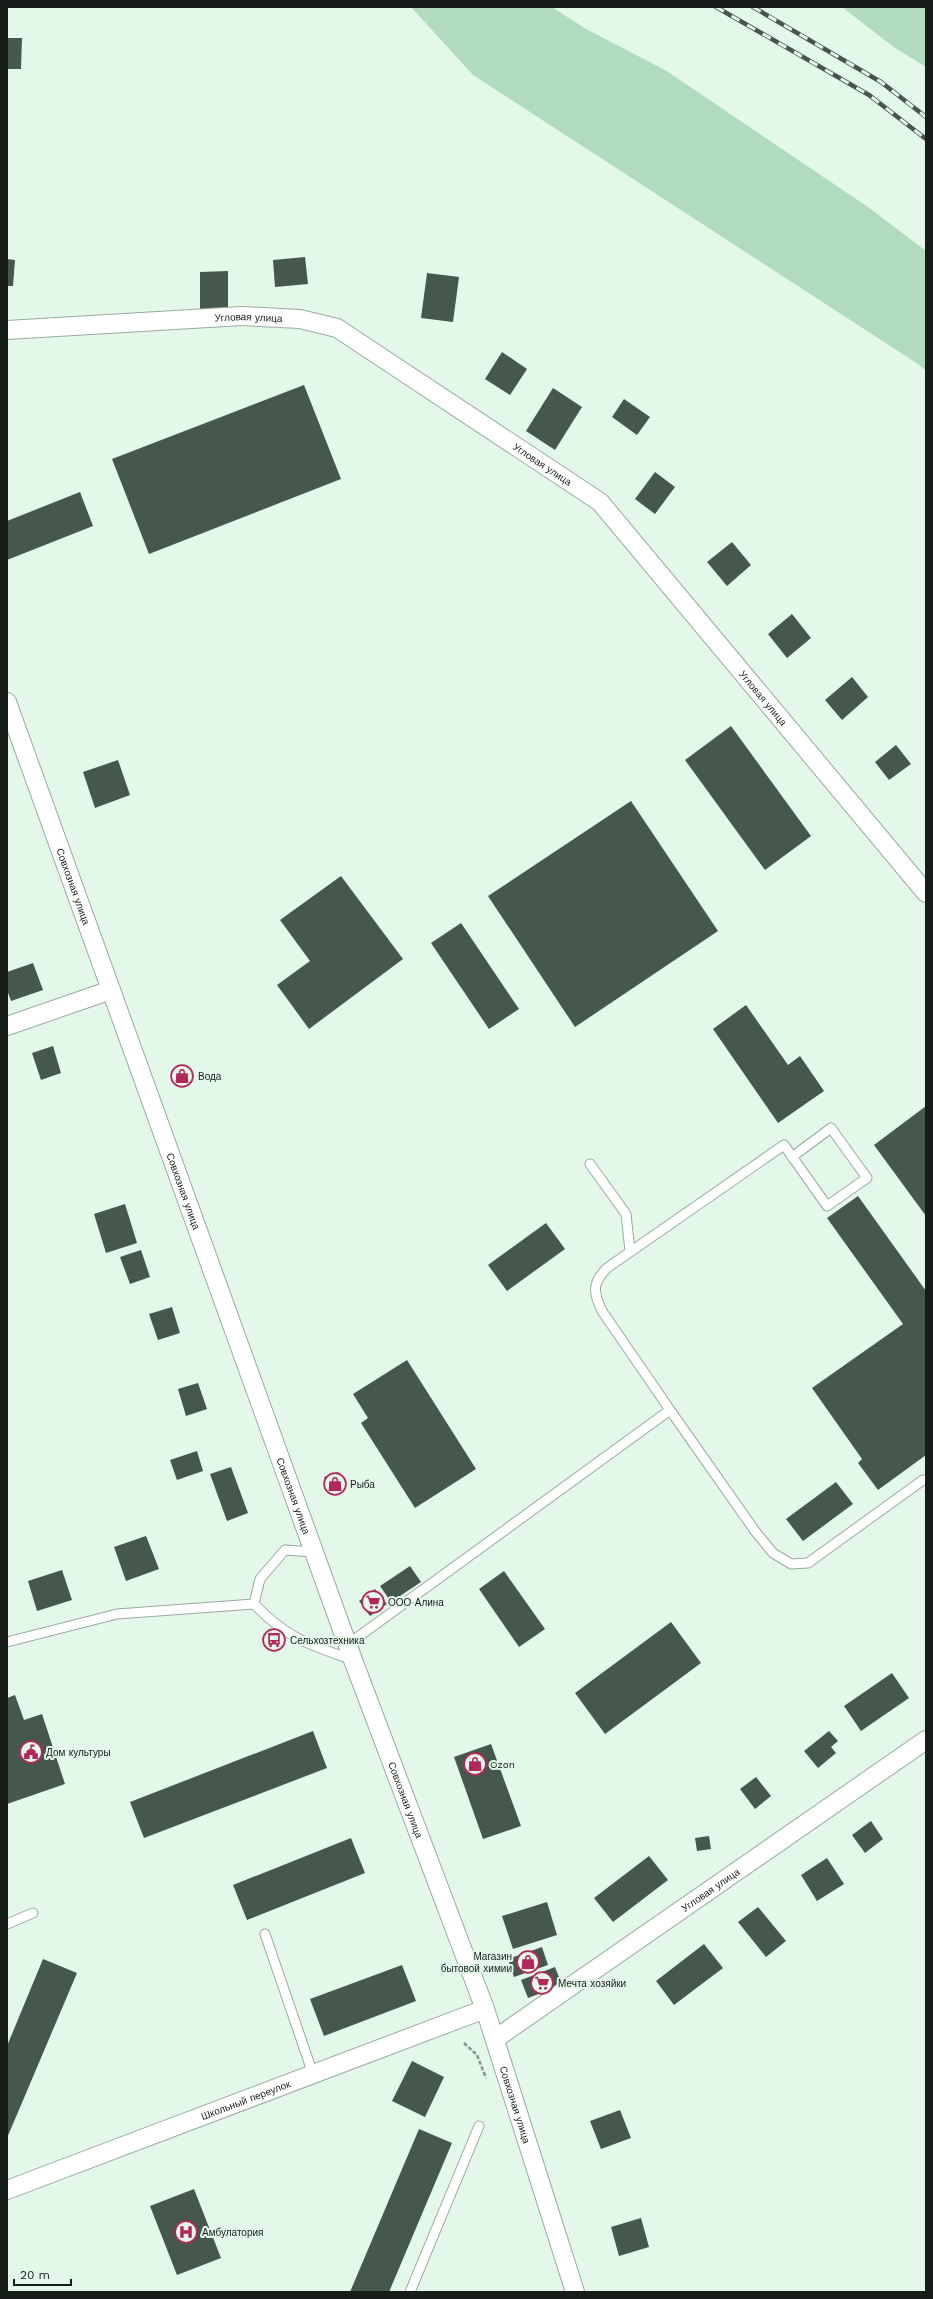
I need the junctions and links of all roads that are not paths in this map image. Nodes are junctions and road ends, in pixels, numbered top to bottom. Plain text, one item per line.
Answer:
1 (7, 330) edge
2 (7, 702) edge
3 (926, 893) edge
4 (111, 990) junction
5 (7, 1026) edge
6 (792, 1157) junction
7 (590, 1164) dead end
8 (630, 1251) junction
9 (670, 1410) junction
10 (923, 1480) dead end
11 (314, 1552) junction
12 (254, 1604) junction
13 (7, 1642) edge
14 (350, 1653) junction
15 (926, 1740) edge
16 (33, 1913) dead end
17 (7, 1924) edge
18 (265, 1934) dead end
19 (485, 2009) junction
20 (495, 2039) junction
21 (313, 2074) junction
22 (479, 2126) dead end
23 (7, 2190) edge
24 (410, 2292) edge
25 (575, 2292) edge

1 - 3 street, Угловая улица
2 - 4 street, Совхозная улица
4 - 5 street
4 - 11 street, Совхозная улица
6 - 6 lane
6 - 8 lane
7 - 8 lane
8 - 9 lane
9 - 10 lane
9 - 14 lane
11 - 12 lane
11 - 14 street, Совхозная улица
12 - 13 lane
12 - 14 lane
14 - 19 street, Совхозная улица
15 - 20 street, Угловая улица
16 - 17 lane
18 - 21 lane
19 - 20 street, Совхозная улица
19 - 21 street, Школьный переулок
20 - 25 street, Совхозная улица
21 - 23 street, Школьный переулок
22 - 24 lane

